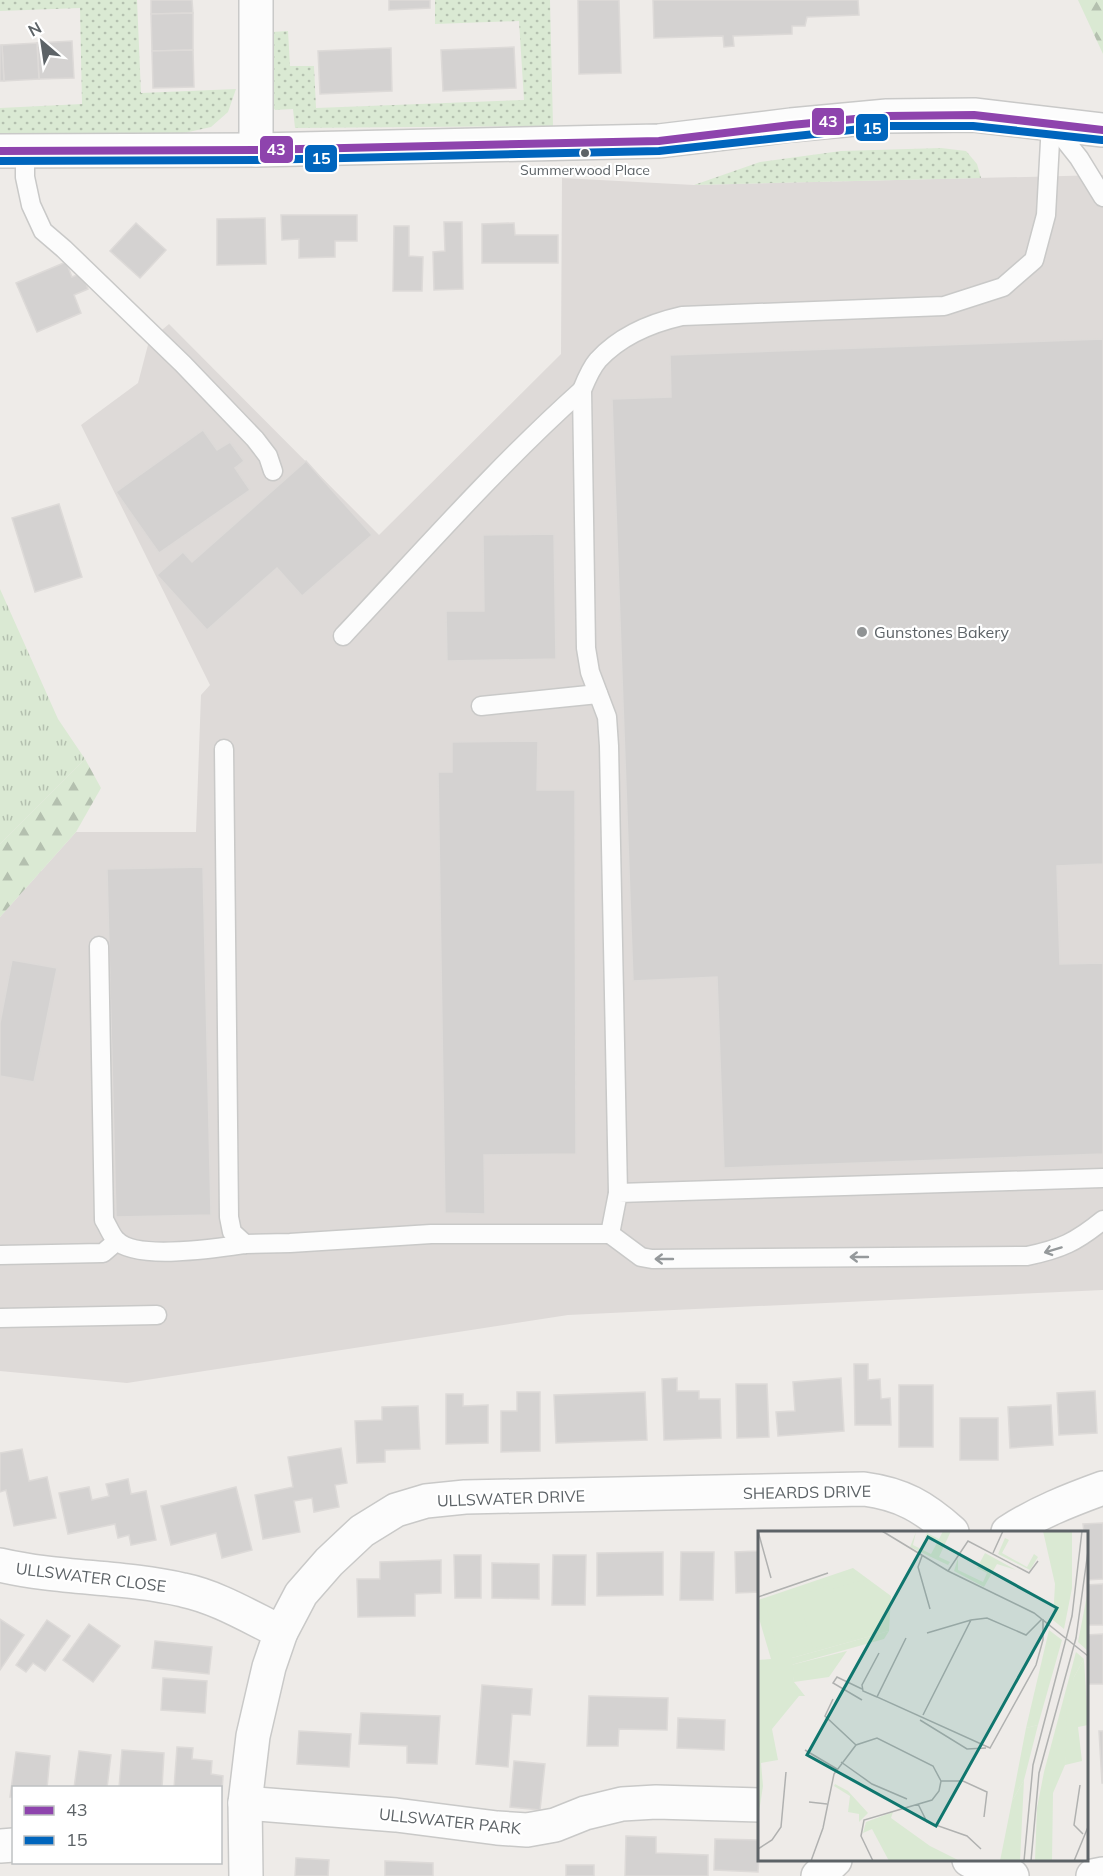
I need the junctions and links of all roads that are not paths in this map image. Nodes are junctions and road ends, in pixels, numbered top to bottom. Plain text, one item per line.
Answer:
1 (256, 0) edge
2 (1051, 123) junction
3 (1103, 130) edge
4 (256, 150) junction
5 (13, 151) edge
6 (1103, 197) edge
7 (582, 390) junction
8 (273, 471) dead end
9 (343, 636) dead end
10 (598, 694) junction
11 (481, 706) dead end
12 (224, 749) dead end
13 (99, 946) dead end
14 (1103, 1178) edge
15 (618, 1193) junction
16 (1103, 1220) edge
17 (610, 1234) junction
18 (117, 1241) junction
19 (245, 1244) junction
20 (0, 1255) edge
21 (157, 1315) dead end
22 (0, 1318) edge
23 (1103, 1488) edge
24 (651, 1494) joint
25 (950, 1531) edge
26 (1011, 1531) edge
27 (0, 1565) edge
28 (281, 1632) junction
29 (245, 1803) junction
30 (758, 1805) edge
31 (834, 1861) edge
32 (971, 1861) edge
33 (237, 1865) edge
34 (1103, 1874) edge
35 (818, 1876) edge
36 (1012, 1876) edge
37 (1093, 1876) edge

1 - 4 street
2 - 3 street
2 - 4 street
2 - 6 lane
2 - 7 lane
4 - 5 street
5 - 8 lane
7 - 9 lane
7 - 10 lane
10 - 11 lane
10 - 15 lane
12 - 19 lane
13 - 18 lane
14 - 15 lane
15 - 17 lane
16 -> 17 lane
17 - 19 lane
18 - 19 lane
18 - 20 lane
21 - 22 lane
23 - 26 street
24 - 25 street, SHEARDS DRIVE
24 - 28 street, ULLSWATER DRIVE
27 - 28 street, ULLSWATER CLOSE
28 - 29 street, ULLSWATER DRIVE
29 - 30 street, ULLSWATER PARK
29 - 33 street, ULLSWATER DRIVE
31 - 35 street
32 - 36 street
34 - 37 street

